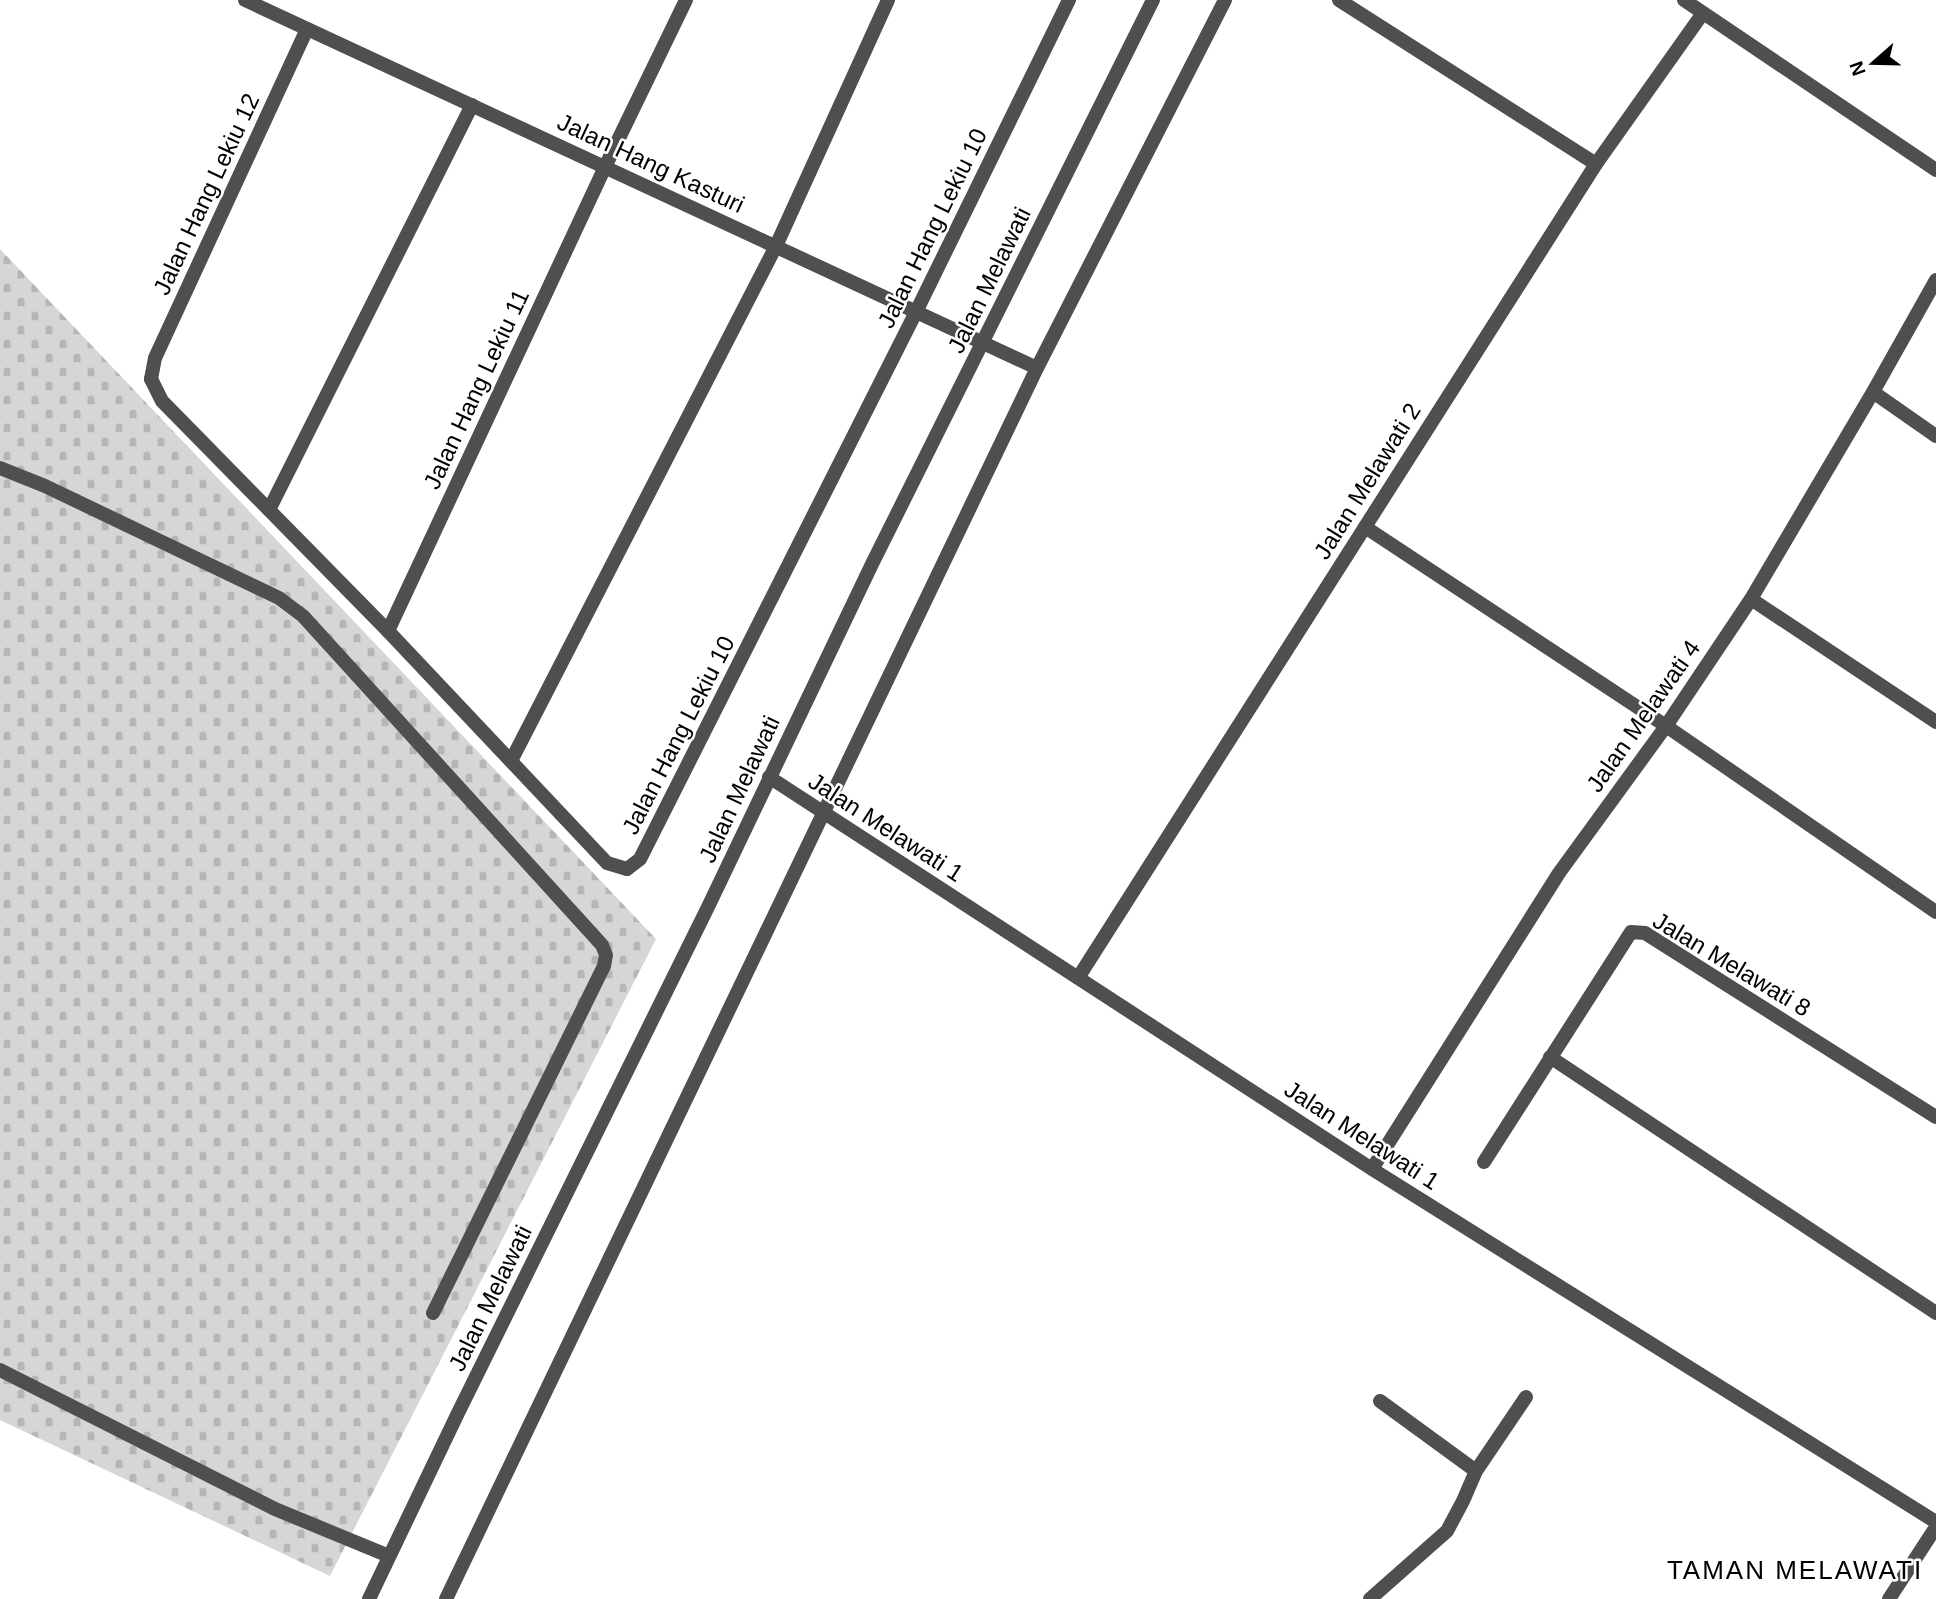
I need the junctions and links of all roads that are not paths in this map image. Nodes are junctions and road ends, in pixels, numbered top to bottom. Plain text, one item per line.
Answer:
1 (245, 0) edge
2 (686, 0) edge
3 (888, 0) edge
4 (1069, 0) edge
5 (1153, 0) edge
6 (1225, 0) edge
7 (1339, 0) edge
8 (1684, 0) edge
9 (1703, 13) junction
10 (307, 29) junction
11 (472, 105) junction
12 (1596, 164) junction
13 (605, 167) junction
14 (1936, 170) edge
15 (776, 247) junction
16 (1936, 280) edge
17 (916, 312) junction
18 (983, 342) junction
19 (1037, 368) junction
20 (151, 379) joint
21 (1873, 392) junction
22 (1936, 436) edge
23 (0, 468) edge
24 (269, 510) junction
25 (1365, 527) junction
26 (1751, 599) junction
27 (388, 631) junction
28 (1936, 722) edge
29 (1666, 726) junction
30 (511, 761) junction
31 (769, 778) junction
32 (822, 813) junction
33 (1936, 912) edge
34 (1077, 978) junction
35 (1550, 1058) junction
36 (1936, 1117) edge
37 (1484, 1162) dead end
38 (1372, 1169) junction
39 (433, 1313) dead end
40 (1936, 1313) edge
41 (0, 1370) edge
42 (1526, 1397) dead end
43 (1380, 1401) dead end
44 (1476, 1471) junction
45 (1936, 1522) edge
46 (1936, 1527) edge
47 (389, 1556) junction
48 (369, 1599) edge
49 (446, 1599) edge
50 (1370, 1599) edge
51 (1889, 1599) edge

1 - 10 street, Jalan Hang Kasturi
2 - 13 street, Jalan Hang Lekiu 11
3 - 15 street
4 - 17 street, Jalan Hang Lekiu 10
5 - 18 street, Jalan Melawati
6 - 19 street
7 - 12 street
8 - 9 street
9 - 12 street, Jalan Melawati 2
9 - 14 street
10 - 11 street, Jalan Hang Kasturi
10 - 20 street, Jalan Hang Lekiu 12
11 - 13 street, Jalan Hang Kasturi
11 - 24 street
12 - 25 street, Jalan Melawati 2
13 - 15 street, Jalan Hang Kasturi
13 - 27 street, Jalan Hang Lekiu 11
15 - 17 street, Jalan Hang Kasturi
15 - 30 street
16 - 21 street, Jalan Melawati 4
17 - 18 street, Jalan Hang Kasturi
17 - 30 street, Jalan Hang Lekiu 10
18 - 19 street, Jalan Hang Kasturi
18 - 31 street, Jalan Melawati
19 - 32 street
20 - 24 street, Jalan Hang Lekiu 10
21 - 22 street
21 - 26 street, Jalan Melawati 4
23 - 39 street
24 - 27 street, Jalan Hang Lekiu 10
25 - 29 street
25 - 34 street, Jalan Melawati 2
26 - 28 street
26 - 29 street, Jalan Melawati 4
27 - 30 street, Jalan Hang Lekiu 10
29 - 33 street
29 - 38 street, Jalan Melawati 4
31 - 32 street, Jalan Melawati 1
31 - 47 street, Jalan Melawati
32 - 34 street, Jalan Melawati 1
32 - 49 street
34 - 38 street, Jalan Melawati 1
35 - 36 street, Jalan Melawati 8
35 - 37 street
35 - 40 street
38 - 45 street, Jalan Melawati 1
41 - 47 street
42 - 44 street
43 - 44 street
44 - 50 street
46 - 51 street
47 - 48 street, Jalan Melawati

